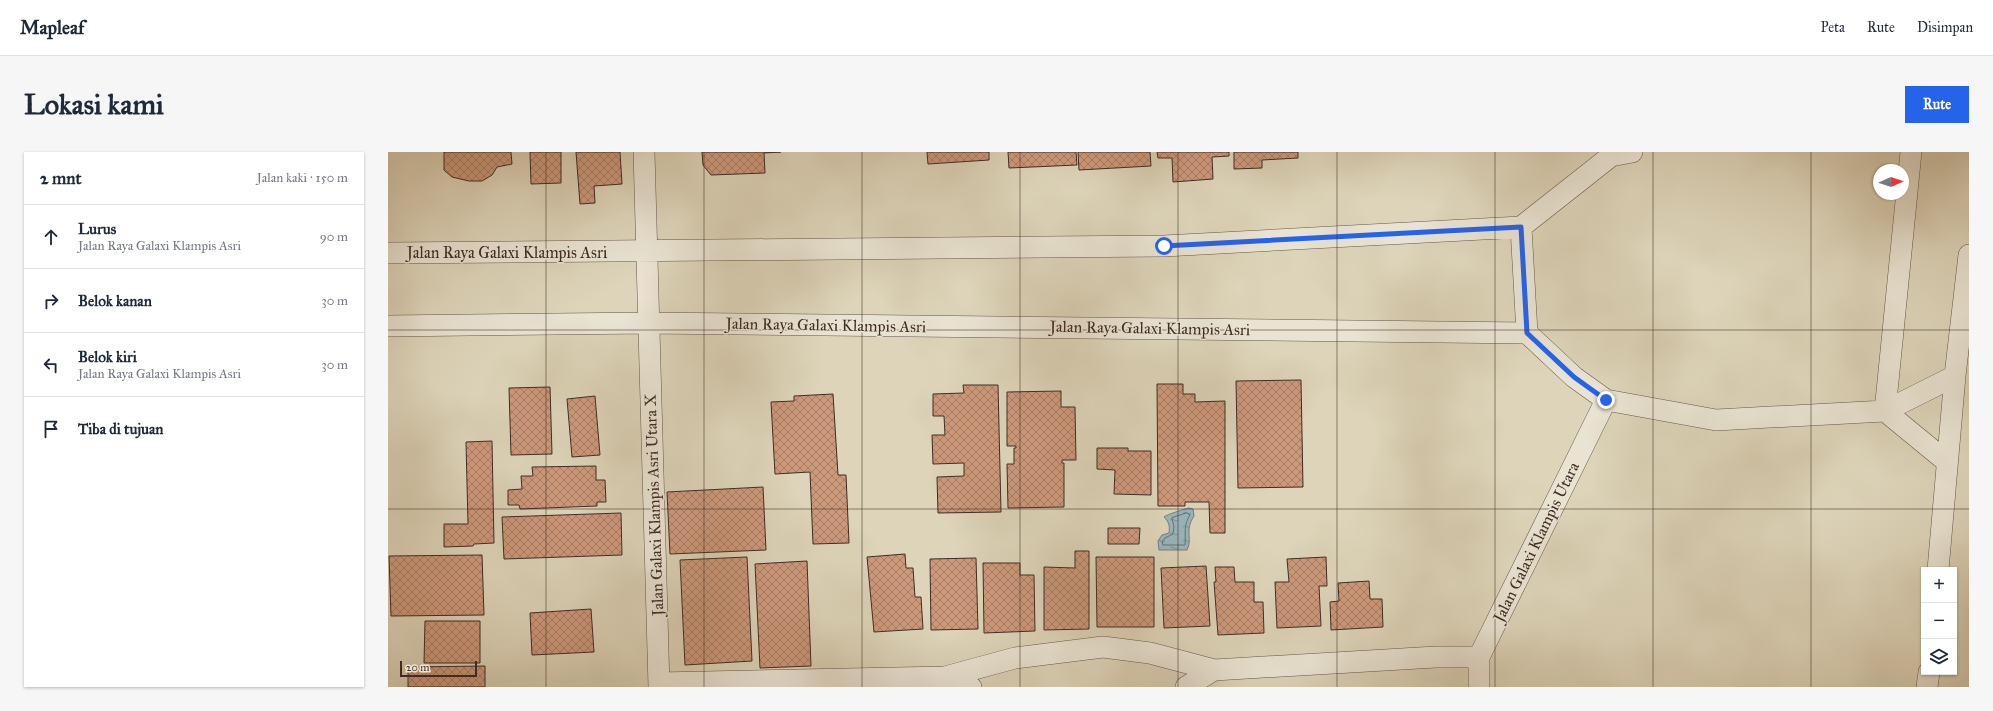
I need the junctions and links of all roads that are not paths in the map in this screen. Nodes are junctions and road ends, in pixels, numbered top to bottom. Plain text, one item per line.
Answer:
1 (644, 152) edge
2 (1632, 152) edge
3 (1911, 152) edge
4 (1610, 154) edge
5 (1521, 227) junction
6 (646, 251) junction
7 (388, 253) edge
8 (1969, 255) edge
9 (649, 323) junction
10 (388, 326) edge
11 (1527, 333) junction
12 (1955, 376) junction
13 (1606, 400) junction
14 (1885, 411) junction
15 (1947, 462) junction
16 (1938, 567) edge
17 (1479, 657) junction
18 (1214, 670) junction
19 (1929, 675) edge
20 (945, 677) junction
21 (659, 685) edge
22 (971, 687) edge
23 (1186, 687) edge
24 (1479, 687) edge
25 (1927, 687) edge

1 - 6 street, Jalan Galaxi Klampis Asri Utara X
2 - 4 street
3 - 14 street
4 - 5 street
5 - 6 street, Jalan Raya Galaxi Klampis Asri
5 - 11 street
6 - 7 street, Jalan Raya Galaxi Klampis Asri
6 - 9 street, Jalan Galaxi Klampis Asri Utara X
8 - 12 street
9 - 10 street, Jalan Raya Galaxi Klampis Asri
9 - 11 street, Jalan Raya Galaxi Klampis Asri
9 - 21 street, Jalan Galaxi Klampis Asri Utara X
11 - 13 street
12 - 14 street
12 - 15 street
13 - 14 street
13 - 17 street, Jalan Galaxi Klampis Utara
14 - 15 street
15 - 16 street
17 - 18 street
17 - 24 street, Jalan Galaxi Klampis Utara
18 - 20 street
18 - 23 street
19 - 25 street
20 - 21 street
20 - 22 street

